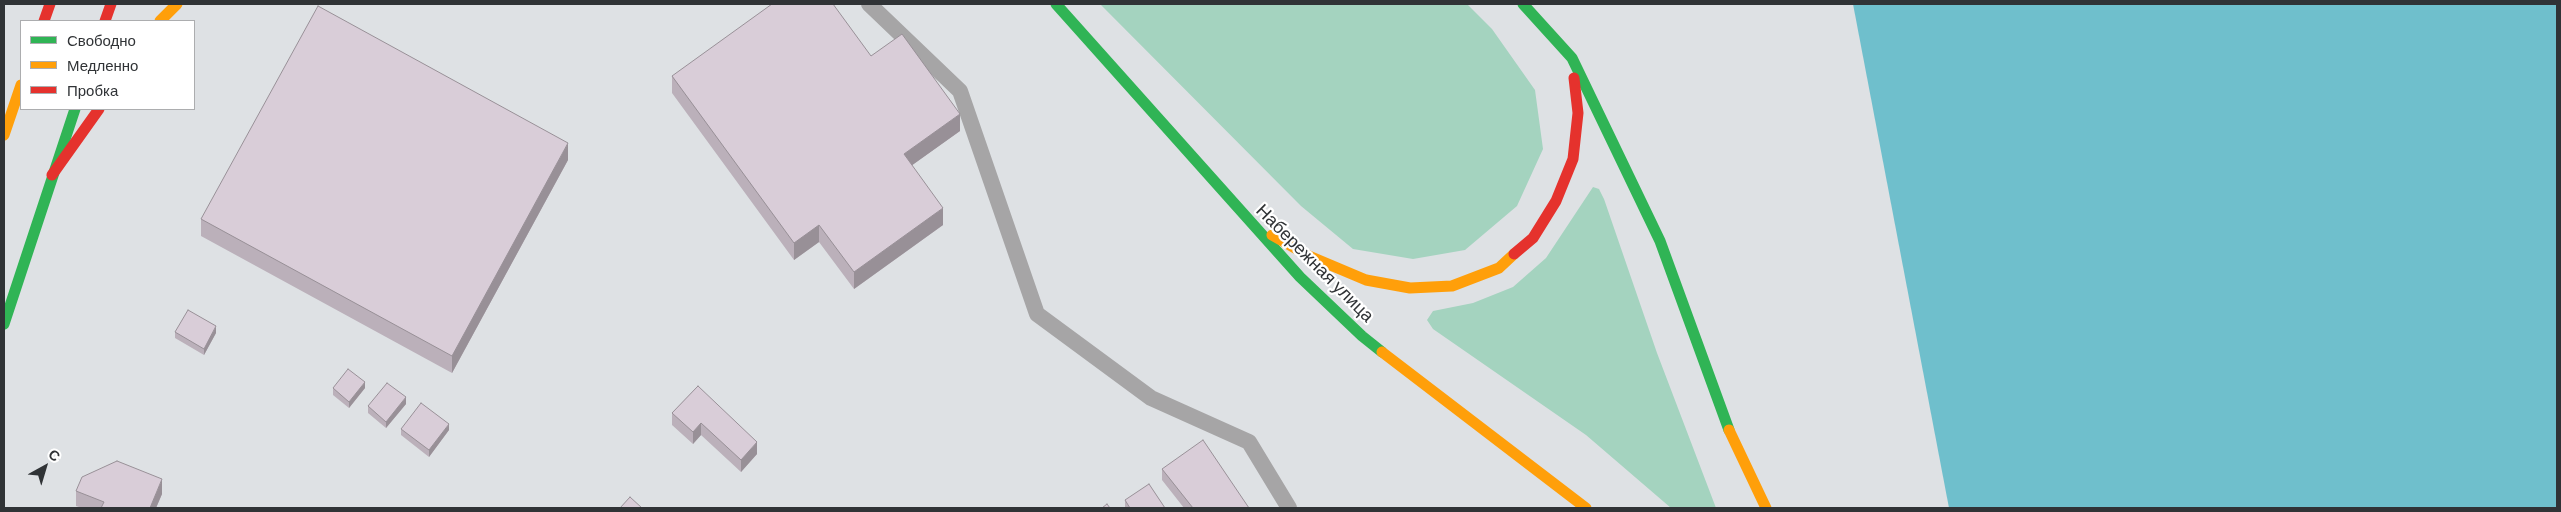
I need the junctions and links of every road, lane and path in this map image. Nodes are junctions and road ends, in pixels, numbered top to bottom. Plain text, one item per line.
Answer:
1 (50, 4) edge
2 (110, 4) edge
3 (177, 4) edge
4 (869, 4) edge
5 (1523, 4) edge
6 (1051, 7) edge
7 (44, 20) edge
8 (104, 20) edge
9 (161, 20) edge
10 (1572, 58) junction
11 (20, 88) edge
12 (75, 110) edge
13 (97, 110) edge
14 (4, 135) edge
15 (52, 175) junction
16 (1247, 220) junction
17 (4, 324) edge
18 (1289, 508) edge
19 (1586, 508) edge
20 (1766, 508) edge

1 - 7 main road
2 - 8 main road
3 - 9 main road
4 - 18 lane
5 - 10 main road
6 - 16 main road, Набережная улица
10 - 16 main road
10 - 20 main road
11 - 14 main road
12 - 15 main road
13 - 15 main road
15 - 17 main road
16 - 19 main road, Набережная улица

